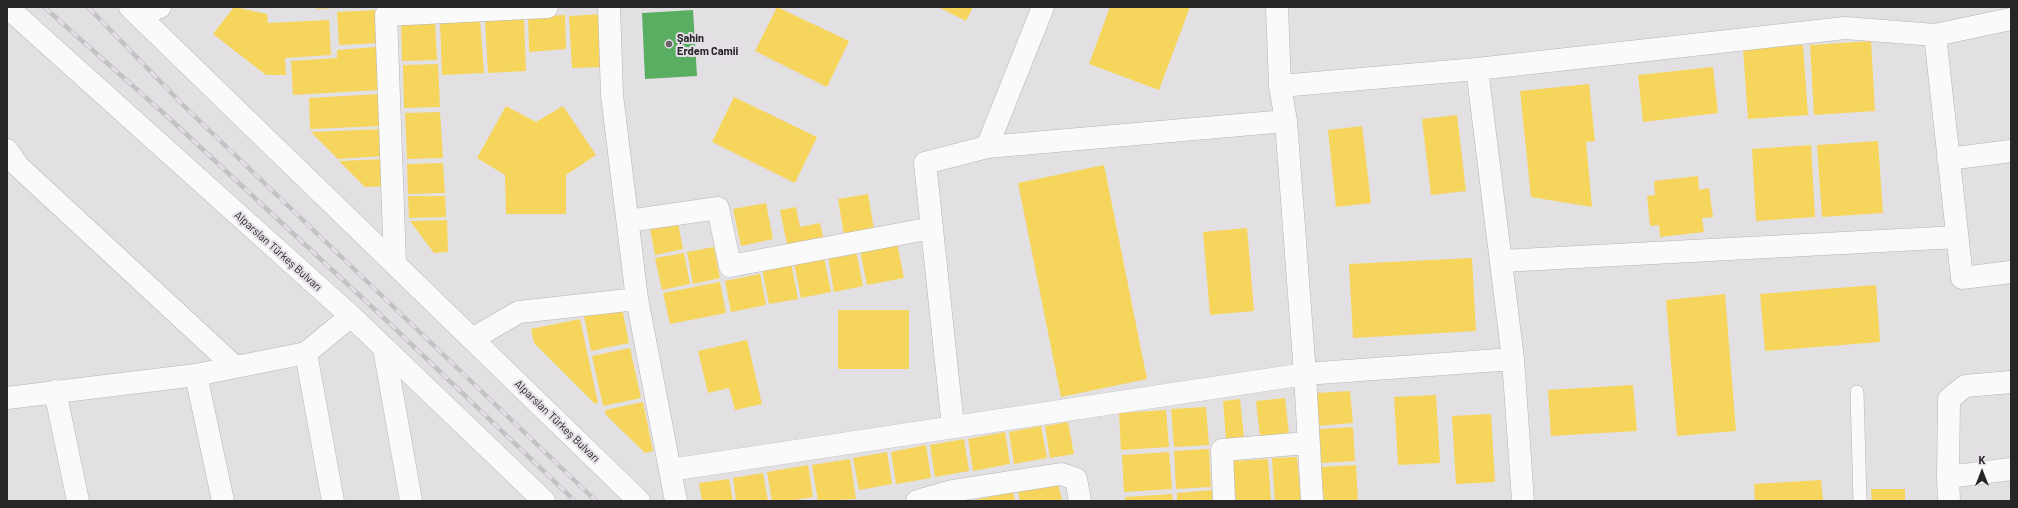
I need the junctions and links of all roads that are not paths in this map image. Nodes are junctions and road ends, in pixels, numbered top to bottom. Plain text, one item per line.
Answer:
1 (7, 7) edge
2 (160, 7) edge
3 (547, 7) edge
4 (609, 7) edge
5 (1043, 7) edge
6 (1277, 7) edge
7 (135, 12) edge
8 (2011, 19) edge
9 (1935, 35) junction
10 (1477, 69) junction
11 (1280, 86) junction
12 (1286, 121) junction
13 (987, 147) junction
14 (2011, 151) edge
15 (1948, 159) junction
16 (11, 161) edge
17 (628, 221) junction
18 (932, 228) junction
19 (1957, 237) junction
20 (1502, 262) junction
21 (395, 263) junction
22 (2011, 272) edge
23 (637, 299) junction
24 (351, 316) junction
25 (472, 339) junction
26 (384, 348) junction
27 (306, 353) junction
28 (1513, 359) junction
29 (234, 366) junction
30 (1305, 374) junction
31 (196, 375) junction
32 (2011, 382) edge
33 (55, 392) junction
34 (1857, 392) dead end
35 (7, 398) edge
36 (953, 427) junction
37 (1308, 442) junction
38 (2011, 469) edge
39 (670, 470) junction
40 (1948, 477) junction
41 (953, 496) edge
42 (78, 501) edge
43 (223, 501) edge
44 (333, 501) edge
45 (410, 501) edge
46 (544, 501) edge
47 (639, 501) edge
48 (676, 501) edge
49 (917, 501) edge
50 (1080, 501) edge
51 (1224, 501) edge
52 (1312, 501) edge
53 (1523, 501) edge
54 (1860, 501) edge
55 (1949, 501) edge

1 - 24 street, Alparslan Türkeş Bulvarı
2 - 7 street
3 - 21 street
4 - 17 street
5 - 13 street
6 - 11 street
7 - 21 street, Alparslan Türkeş Bulvarı
8 - 9 street
9 - 10 street
9 - 15 street
10 - 11 street
10 - 20 street
11 - 12 street
12 - 13 street
12 - 30 street
13 - 18 street
14 - 15 street
15 - 19 street
16 - 29 street
17 - 18 street
17 - 23 street
18 - 36 street
19 - 20 street
19 - 22 street
20 - 28 street
21 - 25 street, Alparslan Türkeş Bulvarı
23 - 25 street
23 - 39 street
24 - 26 street, Alparslan Türkeş Bulvarı
24 - 27 street
25 - 47 street, Alparslan Türkeş Bulvarı
26 - 45 street
26 - 46 street, Alparslan Türkeş Bulvarı
27 - 29 street
27 - 44 street
28 - 30 street
28 - 53 street
29 - 31 street
30 - 36 street
30 - 37 street
31 - 33 street
31 - 43 street
32 - 40 street
33 - 35 street
33 - 42 street
34 - 54 lane
36 - 39 street
37 - 51 street
37 - 52 street
38 - 40 street
39 - 48 street
40 - 55 street
41 - 49 street
41 - 50 street

